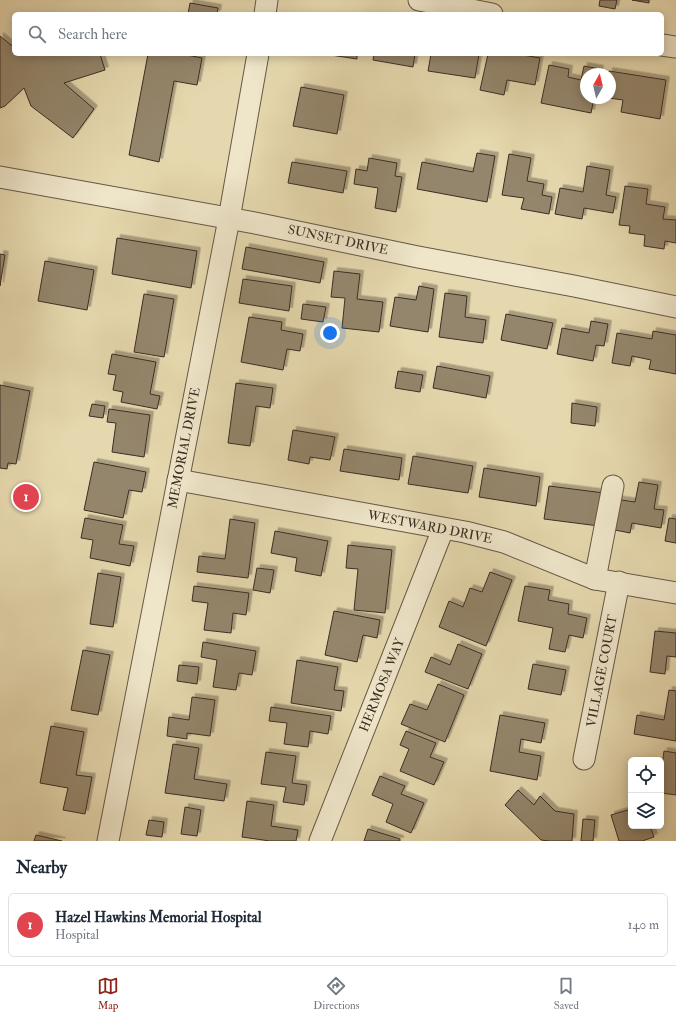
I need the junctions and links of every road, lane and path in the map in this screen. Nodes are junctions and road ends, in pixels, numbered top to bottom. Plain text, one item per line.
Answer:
1 (267, 0) edge
2 (419, 0) edge
3 (264, 12) edge
4 (482, 12) edge
5 (664, 45) edge
6 (676, 47) edge
7 (258, 56) edge
8 (0, 176) edge
9 (229, 218) junction
10 (676, 306) edge
11 (178, 480) junction
12 (613, 486) dead end
13 (443, 529) junction
14 (595, 579) junction
15 (619, 582) junction
16 (676, 593) edge
17 (584, 759) dead end
18 (108, 841) edge
19 (320, 841) edge

1 - 3 street
2 - 4 street
5 - 6 street
7 - 9 street, MEMORIAL DRIVE
8 - 9 street, SUNSET DRIVE
9 - 10 street, SUNSET DRIVE
9 - 11 street, MEMORIAL DRIVE
11 - 13 street, WESTWARD DRIVE
11 - 18 street, MEMORIAL DRIVE
12 - 14 street
13 - 14 street, WESTWARD DRIVE
13 - 19 street, HERMOSA WAY
14 - 15 street, WESTWARD DRIVE
15 - 16 street, WESTWARD DRIVE
15 - 17 street, VILLAGE COURT

